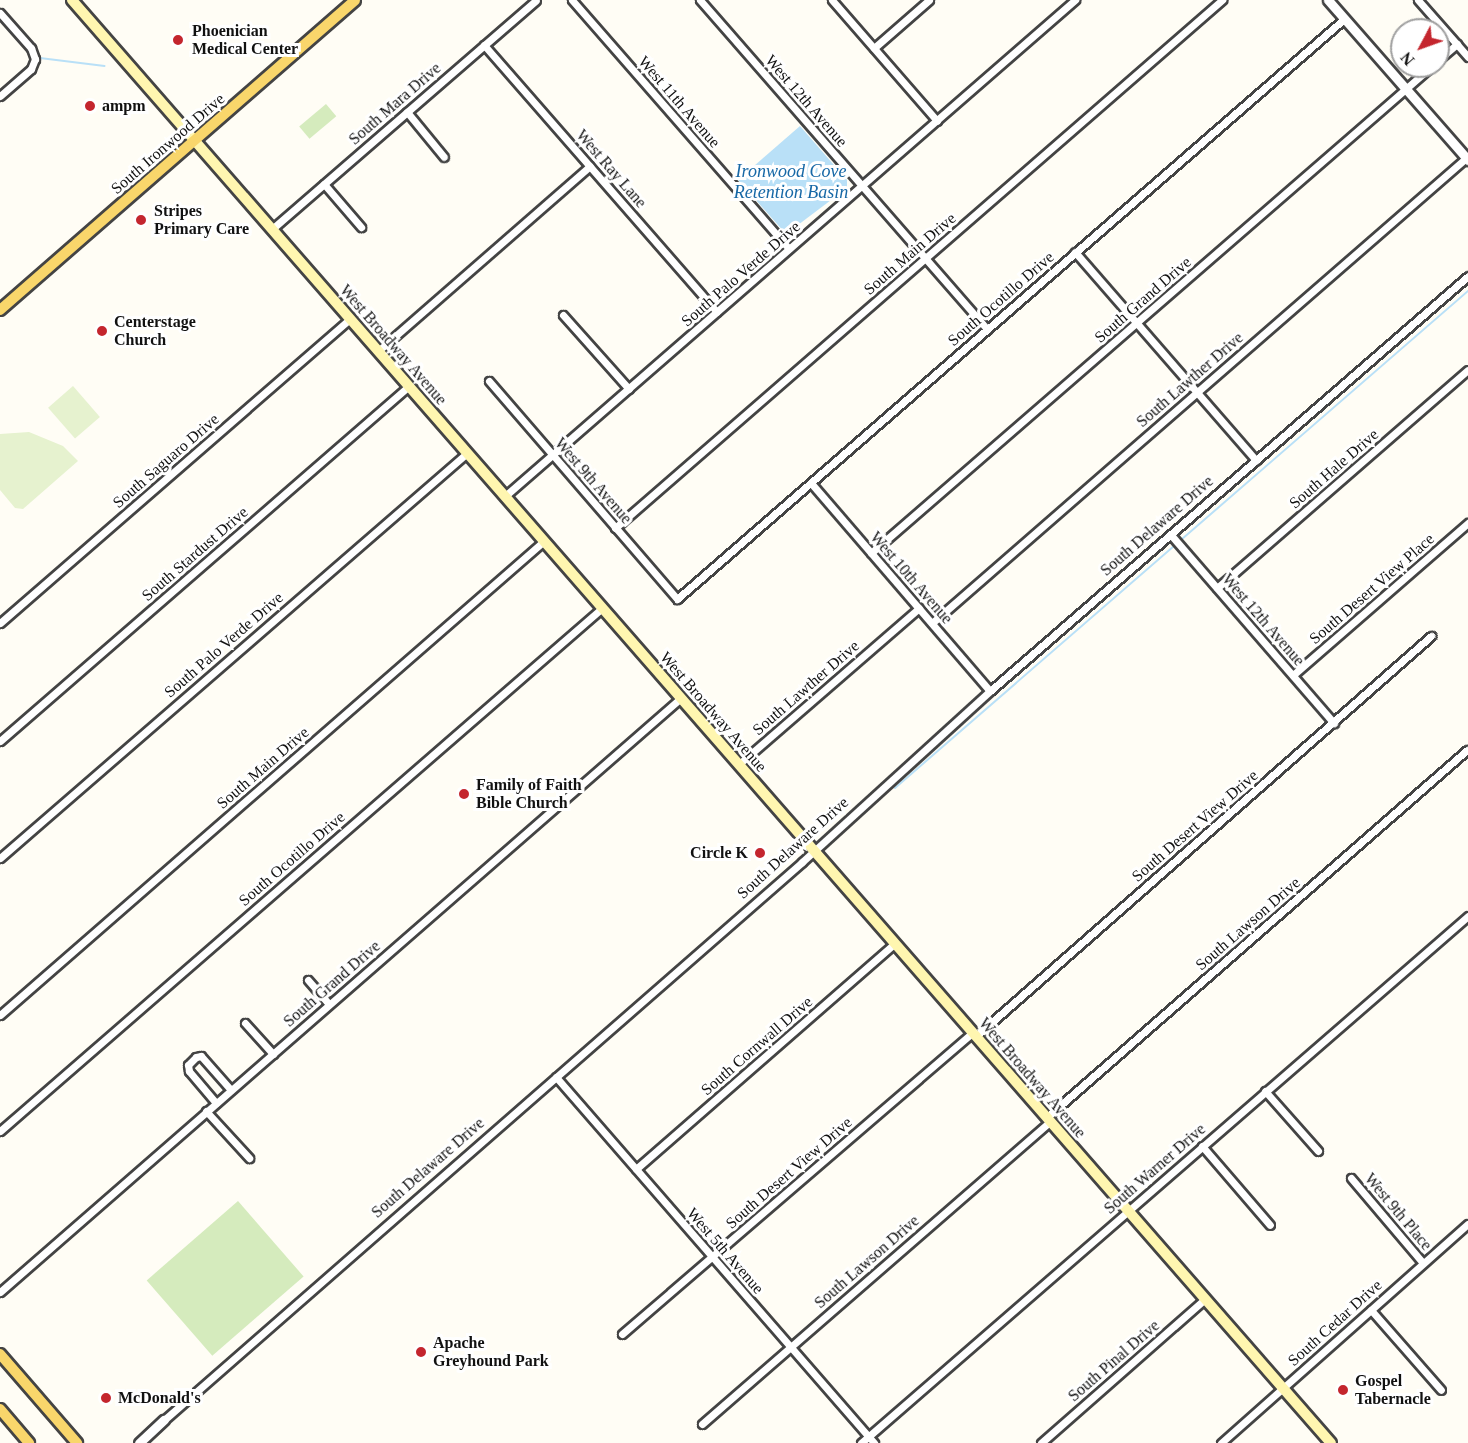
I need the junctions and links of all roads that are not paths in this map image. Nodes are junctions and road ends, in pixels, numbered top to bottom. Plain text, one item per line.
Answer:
1 (72, 0) edge
2 (355, 0) edge
3 (536, 0) edge
4 (572, 0) edge
5 (700, 0) edge
6 (832, 0) edge
7 (929, 0) edge
8 (1076, 0) edge
9 (1222, 0) edge
10 (1328, 0) edge
11 (1418, 0) edge
12 (0, 13) edge
13 (1344, 19) junction
14 (1457, 44) junction
15 (484, 45) junction
16 (874, 48) junction
17 (1450, 50) edge
18 (1468, 57) edge
19 (1417, 78) edge
20 (1405, 89) junction
21 (0, 96) edge
22 (407, 112) junction
23 (937, 121) junction
24 (194, 140) junction
25 (444, 157) dead end
26 (1467, 159) edge
27 (590, 166) junction
28 (324, 184) junction
29 (862, 186) junction
30 (361, 226) dead end
31 (272, 229) junction
32 (789, 249) junction
33 (1075, 252) junction
34 (925, 258) junction
35 (1468, 276) edge
36 (0, 310) edge
37 (717, 312) junction
38 (563, 315) dead end
39 (350, 319) junction
40 (1136, 323) junction
41 (987, 329) junction
42 (378, 351) junction
43 (1468, 370) edge
44 (489, 381) dead end
45 (409, 386) junction
46 (629, 389) junction
47 (1197, 392) junction
48 (466, 453) junction
49 (553, 455) junction
50 (1256, 460) junction
51 (811, 483) junction
52 (505, 496) junction
53 (1468, 523) edge
54 (615, 528) junction
55 (544, 541) junction
56 (1176, 541) junction
57 (871, 553) junction
58 (1217, 588) junction
59 (677, 599) joint
60 (602, 608) junction
61 (919, 608) junction
62 (0, 623) edge
63 (932, 623) junction
64 (1431, 636) dead end
65 (1293, 675) junction
66 (990, 691) junction
67 (681, 698) junction
68 (1334, 723) junction
69 (0, 741) edge
70 (1467, 750) edge
71 (739, 764) junction
72 (815, 851) junction
73 (0, 858) edge
74 (1468, 916) edge
75 (895, 943) junction
76 (308, 980) dead end
77 (329, 1004) junction
78 (0, 1015) edge
79 (245, 1023) dead end
80 (974, 1034) junction
81 (273, 1054) junction
82 (556, 1077) junction
83 (231, 1090) junction
84 (1265, 1090) junction
85 (216, 1103) junction
86 (206, 1111) junction
87 (1049, 1119) junction
88 (0, 1131) edge
89 (1202, 1146) junction
90 (1318, 1151) dead end
91 (249, 1158) dead end
92 (636, 1169) junction
93 (1351, 1178) dead end
94 (1128, 1211) junction
95 (1468, 1224) edge
96 (1270, 1225) dead end
97 (713, 1257) junction
98 (1423, 1263) junction
99 (0, 1292) edge
100 (1205, 1299) junction
101 (1371, 1310) junction
102 (622, 1334) dead end
103 (790, 1347) junction
104 (0, 1354) edge
105 (1283, 1389) junction
106 (1441, 1390) dead end
107 (0, 1409) edge
108 (164, 1420) joint
109 (702, 1424) dead end
110 (868, 1437) junction
111 (29, 1443) edge
112 (77, 1443) edge
113 (139, 1443) edge
114 (861, 1443) edge
115 (874, 1443) edge
116 (1041, 1443) edge
117 (1221, 1443) edge
118 (1331, 1443) edge

1 - 24 main road, West Broadway Avenue
2 - 24 main road, South Ironwood Drive
3 - 15 street, South Mara Drive
4 - 32 street, West 11th Avenue
5 - 29 street, West 12th Avenue
6 - 16 street
7 - 16 street
8 - 23 street, South Palo Verde Drive
9 - 34 street, South Main Drive
10 - 13 street
11 - 14 street
12 - 21 street
13 - 20 street
13 - 33 street, South Ocotillo Drive
14 - 17 street
14 - 18 street
15 - 22 street, South Mara Drive
15 - 27 street, West Ray Lane
16 - 23 street
19 - 20 street, South Grand Drive
20 - 26 street
20 - 40 street, South Grand Drive
22 - 25 street
22 - 28 street, South Mara Drive
23 - 29 street, South Palo Verde Drive
24 - 31 main road, West Broadway Avenue
24 - 36 main road, South Ironwood Drive
26 - 47 street, South Lawther Drive
27 - 37 street, West Ray Lane
27 - 42 street
28 - 30 street
28 - 31 street, South Mara Drive
29 - 32 street, South Palo Verde Drive
29 - 34 street, West 12th Avenue
31 - 39 main road, West Broadway Avenue
32 - 37 street, South Palo Verde Drive
33 - 40 street
33 - 41 street, South Ocotillo Drive
34 - 41 street, West 12th Avenue
34 - 54 street, South Main Drive
35 - 50 street, South Delaware Drive
37 - 46 street, South Palo Verde Drive
38 - 46 street
39 - 42 main road, West Broadway Avenue
39 - 62 street, South Saguaro Drive
40 - 47 street
40 - 57 street, South Grand Drive
41 - 51 street, South Ocotillo Drive
42 - 45 main road, West Broadway Avenue
43 - 58 street, South Hale Drive
44 - 49 street, West 9th Avenue
45 - 48 main road, West Broadway Avenue
45 - 69 street, South Stardust Drive
46 - 49 street, South Palo Verde Drive
47 - 50 street
47 - 63 street, South Lawther Drive
48 - 52 main road, West Broadway Avenue
48 - 73 street, South Palo Verde Drive
49 - 52 street, South Palo Verde Drive
49 - 54 street, West 9th Avenue
50 - 56 street, South Delaware Drive
51 - 57 street, West 10th Avenue
51 - 59 street, South Ocotillo Drive
52 - 55 main road, West Broadway Avenue
53 - 65 street, South Desert View Place
54 - 59 street, West 9th Avenue
55 - 60 main road, West Broadway Avenue
55 - 78 street, South Main Drive
56 - 58 street, West 12th Avenue
56 - 66 street, South Delaware Drive
57 - 61 street, West 10th Avenue
58 - 65 street, West 12th Avenue
60 - 67 main road, West Broadway Avenue
60 - 88 street, South Ocotillo Drive
61 - 63 street, West 10th Avenue
61 - 71 street, South Lawther Drive
63 - 66 street, West 10th Avenue
64 - 68 street, South Desert View Drive
65 - 68 street, West 12th Avenue
66 - 72 street, South Delaware Drive
67 - 71 main road, West Broadway Avenue
67 - 77 street, South Grand Drive
68 - 80 street, South Desert View Drive
70 - 87 street, South Lawson Drive
71 - 72 main road, West Broadway Avenue
72 - 75 main road, West Broadway Avenue
72 - 82 street, South Delaware Drive
74 - 84 street, South Warner Drive
75 - 80 main road, West Broadway Avenue
75 - 92 street, South Cornwall Drive
76 - 77 street
77 - 81 street, South Grand Drive
79 - 81 street
80 - 87 main road, West Broadway Avenue
80 - 97 street, South Desert View Drive
81 - 83 street, South Grand Drive
82 - 92 street, West 5th Avenue
82 - 108 street, South Delaware Drive
83 - 85 street, South Grand Drive
83 - 85 street
84 - 89 street, South Warner Drive
84 - 90 street
85 - 86 street, South Grand Drive
86 - 91 street
86 - 99 street, South Grand Drive
87 - 94 main road, West Broadway Avenue
87 - 103 street, South Lawson Drive
89 - 94 street, South Warner Drive
89 - 96 street
92 - 97 street, West 5th Avenue
93 - 98 street, West 9th Place
94 - 100 main road, West Broadway Avenue
94 - 110 street, South Warner Drive
95 - 98 street, South Cedar Drive
97 - 102 street, South Desert View Drive
97 - 103 street, West 5th Avenue
98 - 101 street, South Cedar Drive
100 - 105 main road, West Broadway Avenue
100 - 116 street, South Pinal Drive
101 - 105 street, South Cedar Drive
101 - 106 street
103 - 109 street, South Lawson Drive
103 - 110 street, West 5th Avenue
104 - 112 main road
105 - 117 street, South Cedar Drive
105 - 118 main road, West Broadway Avenue
107 - 111 main road
108 - 113 street, South Delaware Drive
110 - 114 street, South Warner Drive
110 - 115 street, West 5th Avenue

